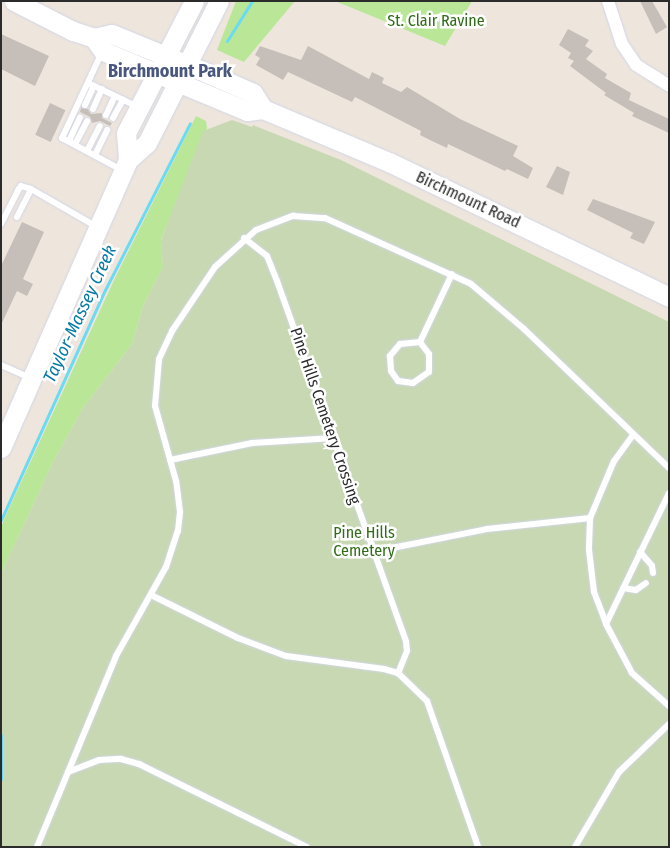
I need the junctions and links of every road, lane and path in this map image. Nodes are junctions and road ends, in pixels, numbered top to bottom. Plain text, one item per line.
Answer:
1 (14, 1) edge
2 (194, 1) edge
3 (219, 1) edge
4 (608, 1) edge
5 (98, 44) junction
6 (167, 57) junction
7 (188, 65) junction
8 (158, 74) junction
9 (179, 82) junction
10 (91, 84) junction
11 (669, 86) edge
12 (102, 89) junction
13 (115, 96) junction
14 (123, 100) junction
15 (85, 105) dead end
16 (93, 108) dead end
17 (140, 108) junction
18 (263, 109) junction
19 (106, 114) dead end
20 (80, 117) dead end
21 (113, 118) dead end
22 (87, 120) dead end
23 (100, 126) dead end
24 (107, 130) dead end
25 (72, 143) junction
26 (87, 151) junction
27 (95, 155) junction
28 (126, 165) junction
29 (31, 189) junction
30 (17, 217) dead end
31 (1, 224) edge
32 (98, 227) junction
33 (244, 238) junction
34 (452, 274) junction
35 (669, 297) edge
36 (420, 342) junction
37 (1, 365) edge
38 (32, 378) junction
39 (633, 435) junction
40 (334, 438) junction
41 (1, 448) edge
42 (170, 460) junction
43 (669, 468) edge
44 (669, 493) edge
45 (590, 518) junction
46 (372, 552) junction
47 (640, 552) junction
48 (653, 573) dead end
49 (646, 583) dead end
50 (623, 588) junction
51 (151, 595) junction
52 (606, 624) junction
53 (398, 673) junction
54 (669, 706) edge
55 (669, 724) edge
56 (68, 772) junction
57 (37, 847) edge
58 (308, 847) edge
59 (478, 847) edge
60 (575, 847) edge

1 - 5 main road, Birchmount Road
2 - 6 main road
3 - 7 main road
4 - 11 street
5 - 6 main road, Birchmount Road
5 - 8 main road, Birchmount Road
5 - 10 lane
6 - 7 main road, Birchmount Road
6 - 8 main road
7 - 9 main road
7 - 18 main road, Birchmount Road
8 - 9 main road, Birchmount Road
8 - 17 main road
9 - 18 main road, Birchmount Road
9 - 28 main road
10 - 12 lane
10 - 15 lane
10 - 25 lane
12 - 13 lane
12 - 16 lane
13 - 14 lane
13 - 19 lane
14 - 17 lane
14 - 21 lane
17 - 28 main road
18 - 35 main road, Birchmount Road
20 - 25 lane
22 - 25 lane
23 - 26 lane
24 - 27 lane
25 - 26 lane
26 - 27 lane
27 - 28 lane
28 - 32 main road
29 - 30 lane
29 - 31 lane
29 - 32 lane
32 - 38 main road
33 - 34 lane
33 - 40 lane, Pine Hills Cemetery Crossing
33 - 42 lane
34 - 36 lane
34 - 39 lane
36 - 36 lane
37 - 38 lane
38 - 41 main road
39 - 43 lane
39 - 45 lane
40 - 42 lane
40 - 46 lane, Pine Hills Cemetery Crossing
42 - 51 lane
44 - 47 lane
45 - 46 lane
45 - 52 lane
46 - 53 lane, Pine Hills Cemetery Crossing
47 - 48 lane
47 - 50 lane
49 - 50 lane
50 - 52 lane
51 - 53 lane
51 - 56 lane
52 - 54 lane
53 - 59 lane
55 - 60 lane
56 - 57 lane
56 - 58 lane

